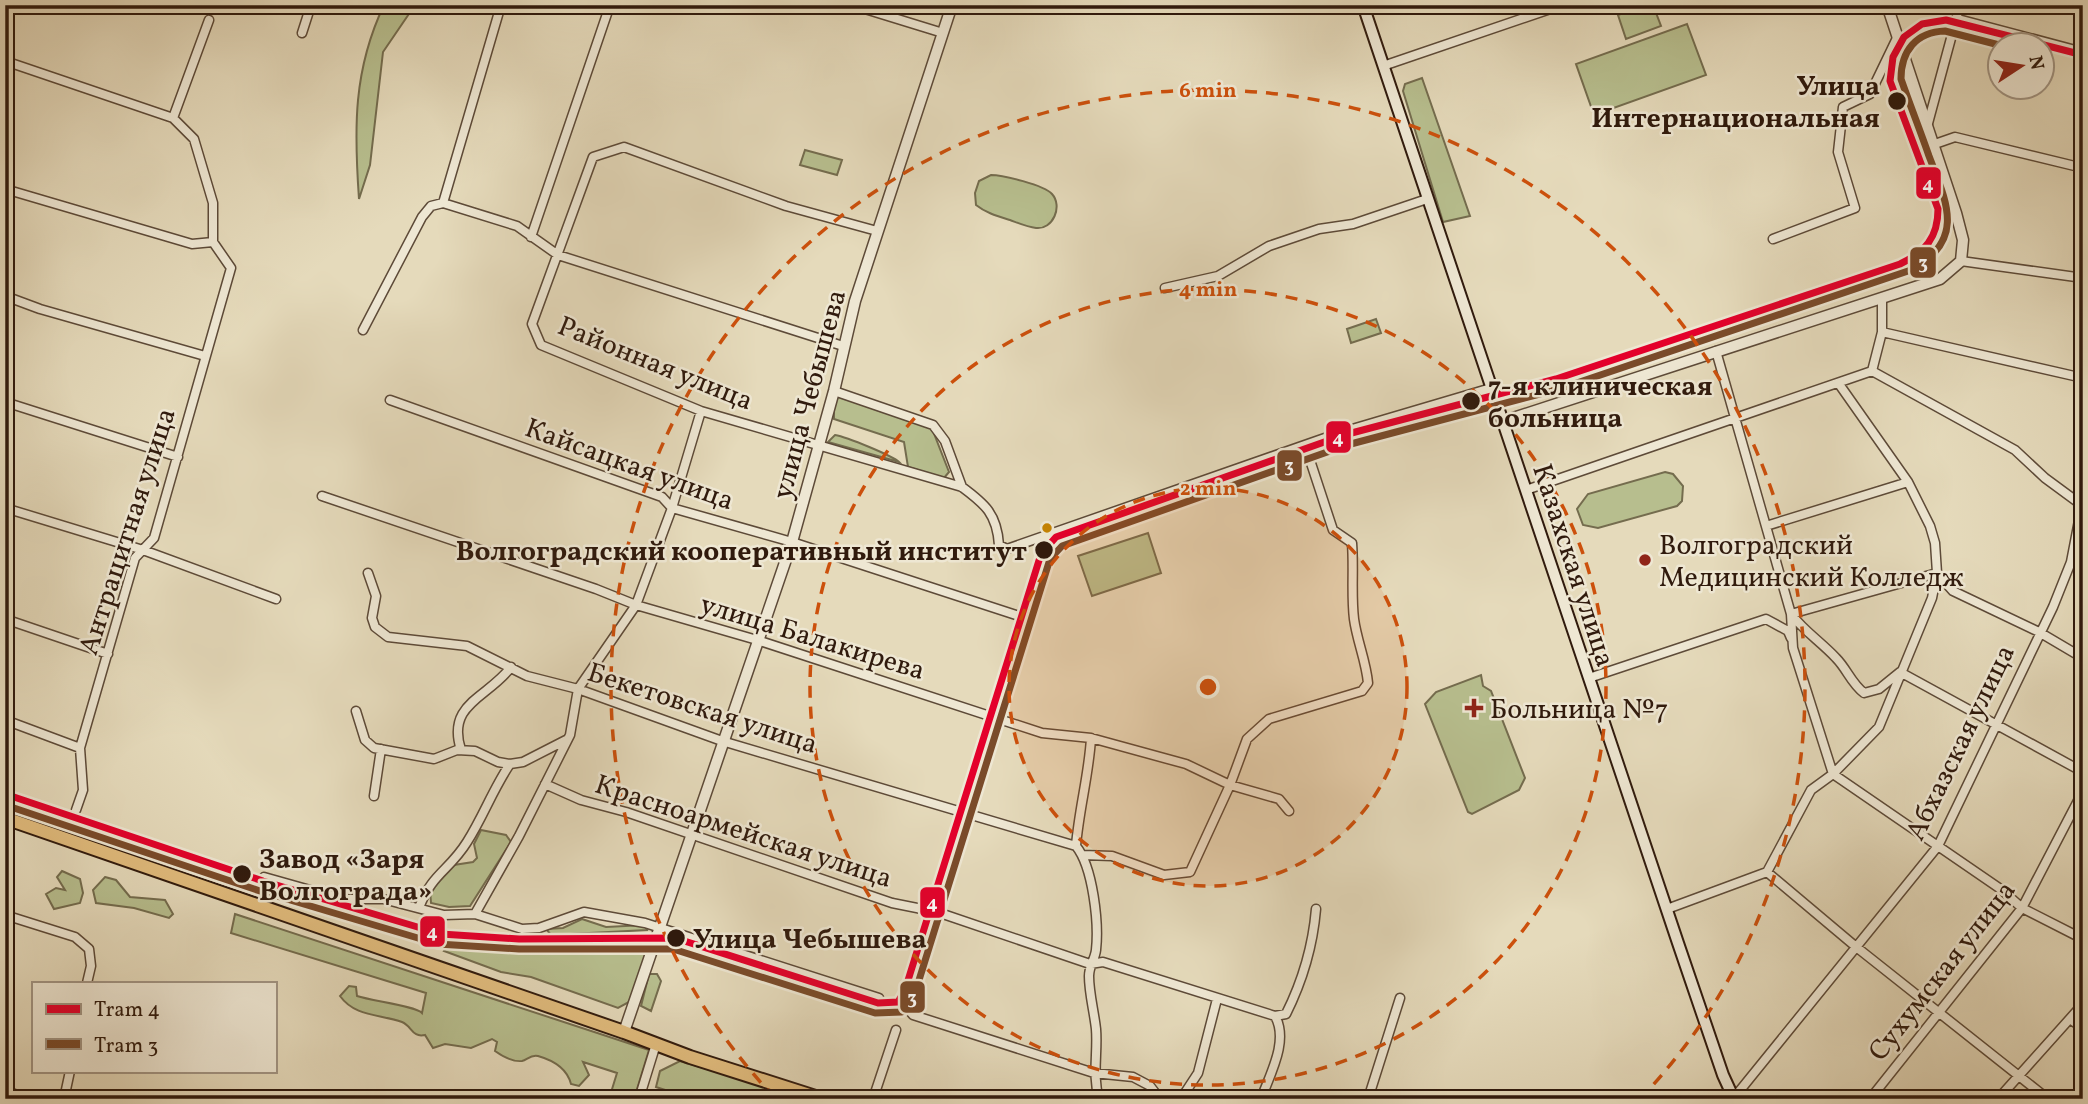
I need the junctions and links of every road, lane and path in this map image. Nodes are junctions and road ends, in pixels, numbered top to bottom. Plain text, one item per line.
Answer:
1 (311, 5) edge
2 (500, 5) edge
3 (610, 5) edge
4 (852, 5) edge
5 (952, 5) edge
6 (1363, 5) edge
7 (1562, 5) edge
8 (1887, 5) edge
9 (1960, 5) edge
10 (1958, 19) junction
11 (209, 20) dead end
12 (302, 33) dead end
13 (943, 33) junction
14 (1898, 38) junction
15 (2083, 52) edge
16 (5, 61) edge
17 (1383, 66) junction
18 (173, 118) junction
19 (1927, 130) junction
20 (1932, 145) junction
21 (2083, 168) edge
22 (5, 189) edge
23 (1427, 199) junction
24 (443, 203) junction
25 (877, 231) junction
26 (531, 237) junction
27 (1773, 239) dead end
28 (213, 242) junction
29 (558, 255) junction
30 (1961, 261) junction
31 (2083, 278) edge
32 (1166, 288) dead end
33 (5, 296) edge
34 (1882, 299) junction
35 (363, 330) dead end
36 (1882, 332) junction
37 (843, 346) junction
38 (1716, 351) junction
39 (205, 356) junction
40 (1872, 370) junction
41 (2083, 378) edge
42 (1839, 384) junction
43 (1491, 388) junction
44 (834, 391) junction
45 (390, 400) dead end
46 (5, 402) edge
47 (701, 411) junction
48 (1735, 415) junction
49 (1504, 421) junction
50 (819, 445) junction
51 (1305, 445) junction
52 (178, 457) junction
53 (2083, 473) edge
54 (1908, 482) junction
55 (962, 486) junction
56 (1526, 490) junction
57 (322, 496) dead end
58 (2083, 506) edge
59 (5, 508) edge
60 (672, 508) junction
61 (1766, 526) junction
62 (792, 542) junction
63 (143, 550) junction
64 (368, 573) dead end
65 (1937, 573) junction
66 (276, 599) dead end
67 (636, 605) junction
68 (1791, 614) junction
69 (1016, 615) dead end
70 (5, 620) edge
71 (2039, 632) junction
72 (757, 640) junction
73 (1793, 640) junction
74 (108, 654) junction
75 (2083, 658) edge
76 (511, 667) junction
77 (1900, 672) junction
78 (1589, 678) junction
79 (578, 689) junction
80 (356, 711) dead end
81 (997, 718) junction
82 (5, 720) edge
83 (1997, 723) junction
84 (570, 735) junction
85 (1091, 738) junction
86 (722, 741) junction
87 (80, 748) junction
88 (380, 749) junction
89 (461, 750) junction
90 (510, 764) junction
91 (2083, 772) edge
92 (1833, 774) junction
93 (545, 784) junction
94 (1230, 785) junction
95 (2083, 791) edge
96 (374, 796) dead end
97 (76, 810) dead end
98 (1289, 811) dead end
99 (969, 812) junction
100 (5, 818) edge
101 (689, 834) junction
102 (1076, 846) junction
103 (1938, 846) junction
104 (1083, 855) junction
105 (1767, 872) junction
106 (264, 877) dead end
107 (419, 908) junction
108 (2022, 908) junction
109 (1316, 909) dead end
110 (1667, 909) junction
111 (937, 912) junction
112 (475, 914) junction
113 (5, 915) edge
114 (660, 928) junction
115 (2083, 939) edge
116 (1855, 946) junction
117 (1090, 964) junction
118 (87, 982) edge
119 (879, 998) dead end
120 (1400, 998) dead end
121 (1217, 999) junction
122 (2083, 1003) edge
123 (1940, 1012) junction
124 (1275, 1016) junction
125 (2071, 1020) junction
126 (2083, 1028) edge
127 (896, 1030) dead end
128 (624, 1032) junction
129 (656, 1044) junction
130 (70, 1072) edge
131 (1094, 1073) junction
132 (2016, 1075) junction
133 (1733, 1098) edge
134 (64, 1099) edge
135 (639, 1099) edge
136 (822, 1099) edge
137 (873, 1099) edge
138 (1099, 1099) edge
139 (1160, 1099) edge
140 (1181, 1099) edge
141 (1261, 1099) edge
142 (1368, 1099) edge
143 (1870, 1099) edge
144 (1998, 1099) edge
145 (2048, 1099) edge

1 - 12 street
2 - 24 street
3 - 26 street
4 - 13 street
5 - 13 street, улица Чебышева
6 - 17 main road, Казахская улица
7 - 17 street
8 - 14 street
9 - 10 street
10 - 15 street
10 - 19 street
11 - 18 street
13 - 25 street, улица Чебышева
14 - 19 street
14 - 27 street
16 - 18 street
17 - 23 main road, Казахская улица
18 - 28 street
19 - 20 street
20 - 21 street
20 - 30 street
22 - 28 street
23 - 32 street
23 - 43 main road, Казахская улица
24 - 26 street
24 - 35 street
25 - 29 street
25 - 37 street, улица Чебышева
26 - 29 street
28 - 39 street, Антрацитная улица
29 - 37 street
29 - 47 street, Районная улица
30 - 31 street
30 - 34 street
33 - 39 street
34 - 36 street
34 - 38 street
36 - 40 street
36 - 41 street
37 - 44 street, улица Чебышева
38 - 48 street
38 - 49 street
39 - 52 street, Антрацитная улица
40 - 42 street
40 - 58 street
42 - 48 street
42 - 54 street
43 - 49 main road, Казахская улица
43 - 51 street
44 - 50 street, улица Чебышева
44 - 55 street
45 - 60 street, Кайсацкая улица
46 - 52 street
47 - 50 street, Районная улица
47 - 60 street
48 - 56 street
48 - 61 street
49 - 56 main road, Казахская улица
50 - 55 street, Районная улица
50 - 62 street, улица Чебышева
51 - 55 street, Районная улица
51 - 94 street
52 - 63 street, Антрацитная улица
53 - 58 street, Абхазская улица
54 - 61 street
54 - 65 street
56 - 78 main road, Казахская улица
57 - 67 street, улица Балакирева
58 - 71 street, Абхазская улица
59 - 63 street
60 - 62 street, Кайсацкая улица
60 - 67 street
61 - 68 street
62 - 69 street, Кайсацкая улица
62 - 72 street, улица Чебышева
63 - 66 street
63 - 74 street, Антрацитная улица
64 - 76 street, Бекетовская улица
65 - 68 street
65 - 71 street
65 - 77 street
67 - 72 street, улица Балакирева
67 - 79 street
68 - 73 street
68 - 77 street
70 - 74 street
71 - 75 street
71 - 83 street, Абхазская улица
72 - 81 street, улица Балакирева
72 - 86 street, улица Чебышева
73 - 78 street
73 - 92 street
74 - 87 street, Антрацитная улица
76 - 79 street, Бекетовская улица
76 - 89 street
77 - 83 street
77 - 92 street
78 - 110 main road, Казахская улица
79 - 84 street
79 - 86 street, Бекетовская улица
80 - 88 street
81 - 85 street, улица Балакирева
81 - 99 street
82 - 87 street
83 - 91 street
83 - 103 street, Абхазская улица
84 - 90 street
84 - 93 street
85 - 94 street, улица Балакирева
85 - 102 street
86 - 99 street, Бекетовская улица
86 - 101 street, улица Чебышева
87 - 97 street, Антрацитная улица
88 - 89 street
88 - 96 street
89 - 90 street
90 - 107 street
92 - 103 street
92 - 105 street
93 - 101 street, Красноармейская улица
93 - 112 street
94 - 98 street, улица Балакирева
94 - 104 street
95 - 108 street, Сухумская улица
99 - 102 street, Бекетовская улица
99 - 111 street
100 - 128 main road
101 - 111 street, Красноармейская улица
101 - 114 street, улица Чебышева
102 - 104 street
103 - 108 street
103 - 116 street, Абхазская улица
104 - 117 street
105 - 110 street
105 - 116 street
106 - 107 street
107 - 112 street
108 - 115 street
108 - 123 street, Сухумская улица
109 - 124 street
110 - 133 main road, Казахская улица
111 - 117 street, Красноармейская улица
111 - 131 street
112 - 114 street
113 - 118 street
114 - 119 street
114 - 128 street, улица Чебышева
116 - 123 street
116 - 133 street, Абхазская улица
117 - 121 street, Красноармейская улица
117 - 131 street
120 - 142 street
121 - 124 street, Красноармейская улица
121 - 140 street
122 - 125 street
123 - 132 street
123 - 143 street, Сухумская улица
124 - 141 street
125 - 126 street
125 - 132 street
127 - 137 street
128 - 129 main road
129 - 135 street
129 - 136 main road
130 - 134 street
131 - 138 street
131 - 139 street
132 - 144 street
132 - 145 street

